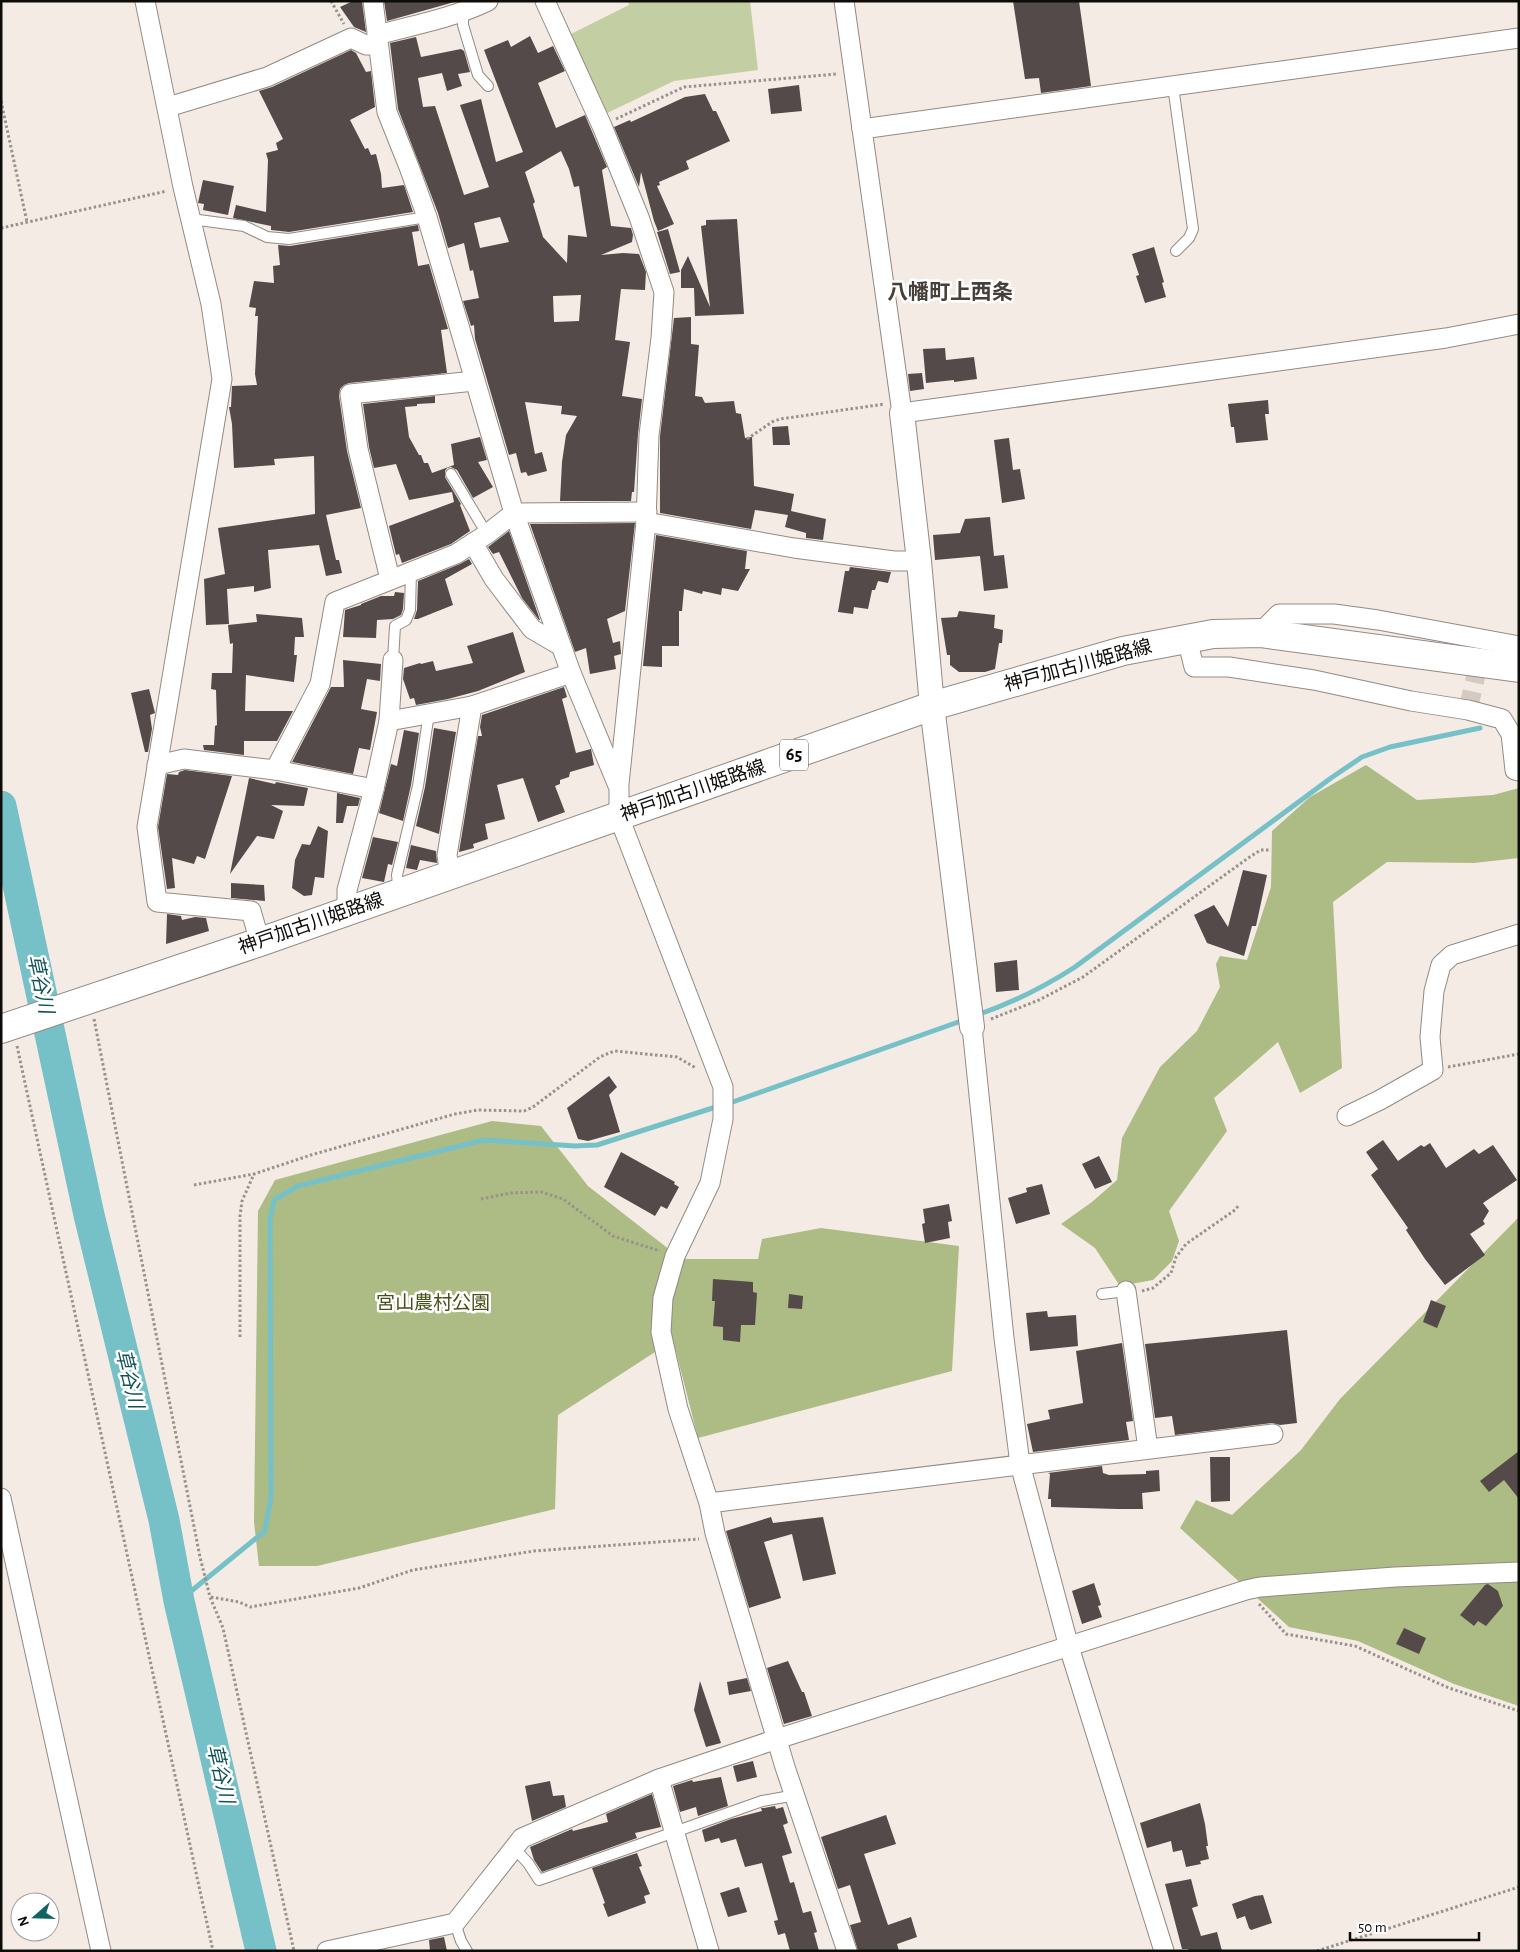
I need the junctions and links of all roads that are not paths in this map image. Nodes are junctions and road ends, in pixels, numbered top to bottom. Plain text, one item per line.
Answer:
1 (145, 1) edge
2 (373, 1) edge
3 (488, 1) edge
4 (545, 1) edge
5 (844, 1) edge
6 (463, 11) junction
7 (1519, 38) edge
8 (378, 40) junction
9 (488, 86) dead end
10 (1172, 86) junction
11 (168, 107) junction
12 (862, 129) junction
13 (427, 217) junction
14 (191, 219) junction
15 (1176, 251) dead end
16 (1519, 324) edge
17 (474, 381) junction
18 (901, 408) junction
19 (451, 474) dead end
20 (514, 513) junction
21 (647, 517) junction
22 (480, 538) junction
23 (919, 561) junction
24 (411, 571) junction
25 (390, 579) junction
26 (1260, 633) junction
27 (1187, 638) junction
28 (561, 646) junction
29 (1519, 646) edge
30 (393, 660) joint
31 (1519, 668) edge
32 (571, 673) junction
33 (472, 706) junction
34 (932, 706) junction
35 (430, 713) junction
36 (389, 721) junction
37 (157, 766) junction
38 (275, 770) junction
39 (1519, 771) edge
40 (619, 788) junction
41 (374, 790) junction
42 (619, 817) junction
43 (450, 875) junction
44 (399, 894) junction
45 (347, 912) junction
46 (1519, 934) edge
47 (260, 942) junction
48 (972, 1027) joint
49 (7, 1028) edge
50 (1347, 1116) dead end
51 (1126, 1291) joint
52 (1102, 1294) dead end
53 (1273, 1434) dead end
54 (1148, 1449) junction
55 (1020, 1464) junction
56 (1, 1498) edge
57 (709, 1503) junction
58 (1519, 1572) edge
59 (1069, 1647) junction
60 (778, 1739) junction
61 (659, 1779) junction
62 (796, 1795) junction
63 (674, 1831) junction
64 (514, 1848) junction
65 (456, 1923) junction
66 (101, 1951) edge
67 (327, 1951) edge
68 (467, 1951) edge
69 (709, 1951) edge
70 (848, 1951) edge
71 (1164, 1951) edge

1 - 11 street
2 - 8 street
3 - 6 street
4 - 21 street
5 - 12 street
6 - 8 street
6 - 9 lane
7 - 10 street
8 - 11 street
8 - 13 street
10 - 12 street
10 - 15 lane
11 - 14 street
12 - 18 street
13 - 14 lane
13 - 17 street
14 - 37 street
16 - 18 street
17 - 20 street
17 - 25 street
18 - 23 street
19 - 22 lane
20 - 21 street
20 - 22 street
20 - 28 street
21 - 23 street
21 - 40 street
22 - 24 street
22 - 28 street
23 - 34 street
24 - 25 street
24 - 30 lane
25 - 38 street
26 - 27 main road, 神戸加古川姫路線 / 65
26 - 29 street
26 - 31 main road, 神戸加古川姫路線 / 65
27 - 34 main road, 神戸加古川姫路線 / 65
27 - 39 street
28 - 32 street
30 - 36 street
32 - 33 street
32 - 40 street
33 - 35 street
33 - 43 street
34 - 42 main road, 神戸加古川姫路線 / 65
34 - 48 street
35 - 36 street
35 - 44 lane
36 - 41 street
37 - 38 street
37 - 47 street
38 - 41 street
40 - 42 street
41 - 45 street
42 - 43 main road, 神戸加古川姫路線 / 65
42 - 57 street
43 - 44 main road, 神戸加古川姫路線 / 65
44 - 45 main road, 神戸加古川姫路線 / 65
45 - 47 main road, 神戸加古川姫路線 / 65
46 - 50 street
47 - 49 main road, 神戸加古川姫路線 / 65
48 - 55 street
51 - 52 lane
51 - 54 street
53 - 54 street
54 - 55 street
55 - 57 street
55 - 59 street
56 - 66 street
57 - 60 street
58 - 59 street
59 - 60 street
59 - 71 street
60 - 61 street
60 - 62 street
61 - 63 street
61 - 64 street
62 - 63 lane
62 - 70 street
63 - 64 lane
63 - 69 street
64 - 65 street
65 - 67 street
65 - 68 lane

